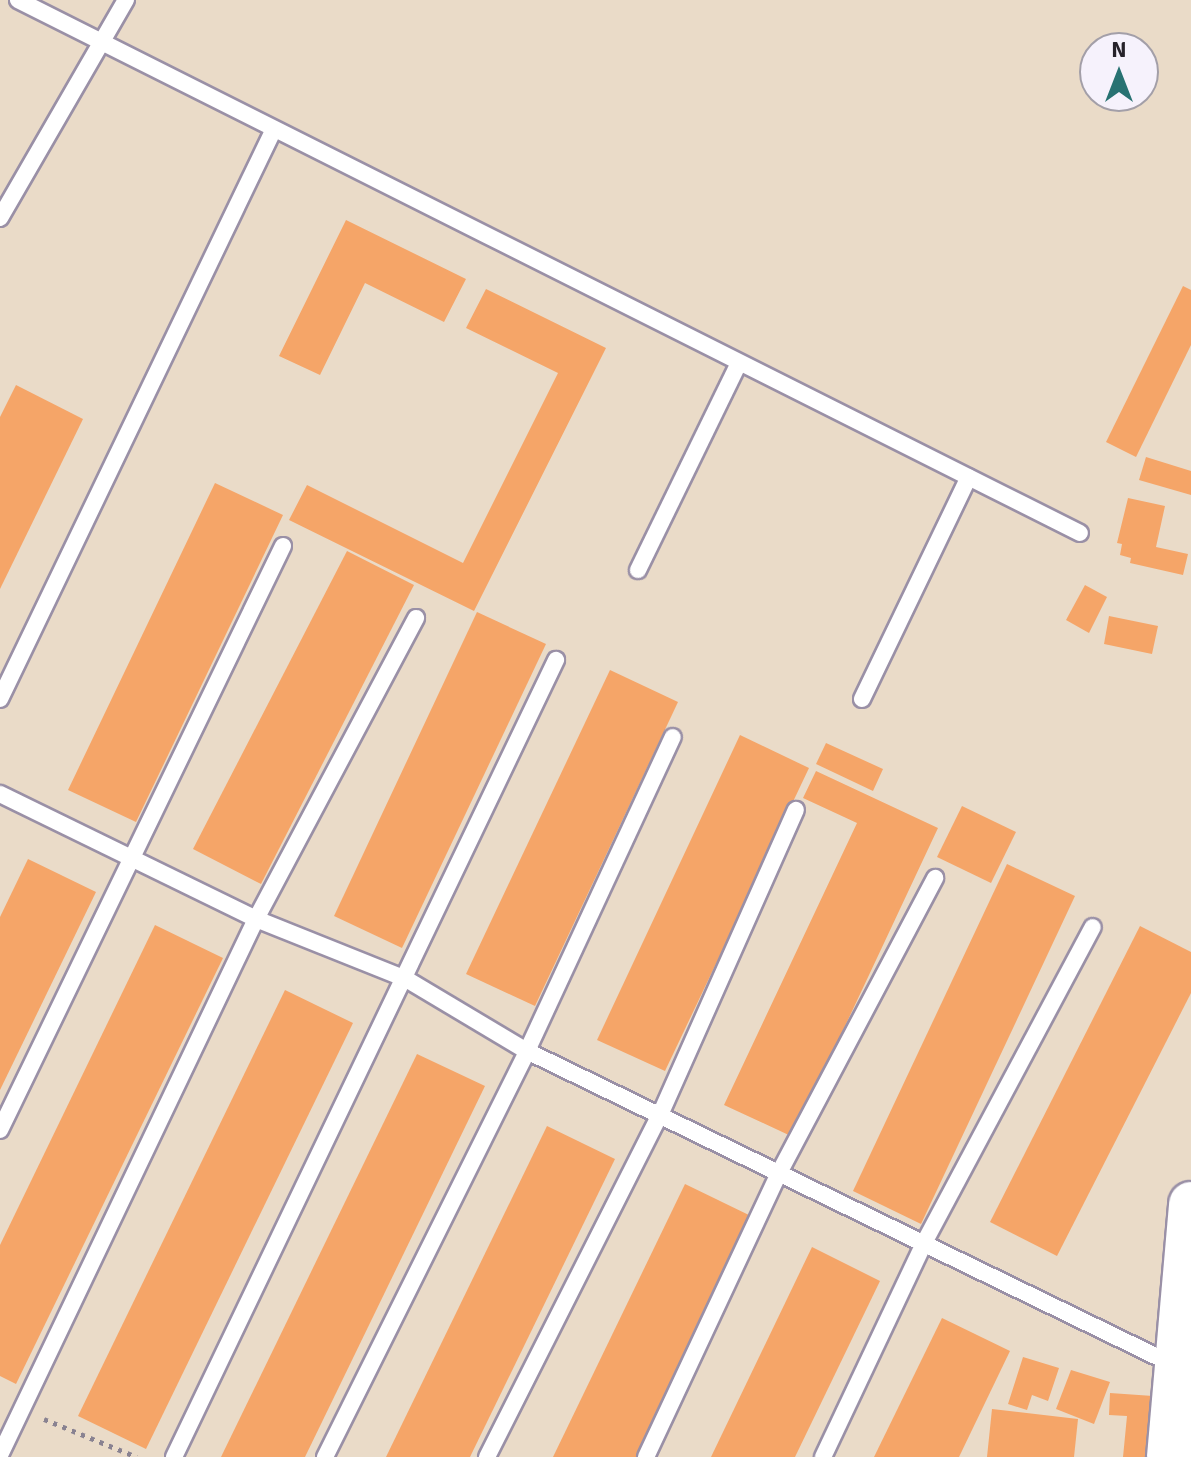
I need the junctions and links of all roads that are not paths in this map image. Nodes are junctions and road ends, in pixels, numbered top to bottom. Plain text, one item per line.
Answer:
1 (18, 0) edge
2 (126, 0) edge
3 (103, 44) junction
4 (273, 131) junction
5 (0, 218) edge
6 (739, 363) junction
7 (969, 477) junction
8 (1080, 533) dead end
9 (283, 546) dead end
10 (638, 570) dead end
11 (416, 618) dead end
12 (556, 660) dead end
13 (0, 699) edge
14 (862, 699) dead end
15 (673, 737) dead end
16 (0, 794) edge
17 (796, 810) dead end
18 (132, 858) junction
19 (935, 878) dead end
20 (256, 919) junction
21 (1093, 927) dead end
22 (406, 979) junction
23 (527, 1051) junction
24 (660, 1115) junction
25 (0, 1130) edge
26 (779, 1173) junction
27 (1191, 1204) edge
28 (924, 1243) junction
29 (1177, 1367) junction
30 (0, 1455) edge
31 (174, 1457) edge
32 (325, 1457) edge
33 (487, 1457) edge
34 (646, 1457) edge
35 (823, 1457) edge
36 (1169, 1457) edge

1 - 3 lane
2 - 3 lane
3 - 4 lane
3 - 5 lane
4 - 6 lane
4 - 13 lane
6 - 7 lane
6 - 10 lane
7 - 8 lane
7 - 14 lane
9 - 18 lane
11 - 20 lane
12 - 22 lane
15 - 23 lane
16 - 18 lane
17 - 24 lane
18 - 20 lane
18 - 25 lane
19 - 26 lane
20 - 22 lane
20 - 30 lane
21 - 28 lane
22 - 23 lane
22 - 31 lane
23 - 24 lane
23 - 32 lane
24 - 26 lane
24 - 33 lane
26 - 28 lane
26 - 34 lane
27 - 29 street
28 - 29 lane
28 - 35 lane
29 - 36 street

